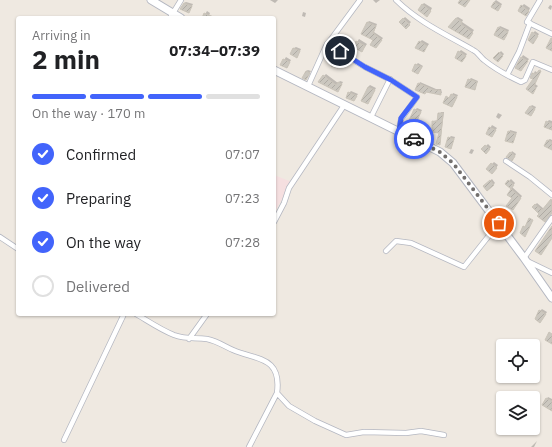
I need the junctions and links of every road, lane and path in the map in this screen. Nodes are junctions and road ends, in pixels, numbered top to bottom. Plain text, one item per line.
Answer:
1 (151, 0) edge
2 (181, 0) edge
3 (360, 0) edge
4 (396, 0) edge
5 (540, 0) edge
6 (172, 16) edge
7 (530, 23) junction
8 (552, 34) edge
9 (328, 44) junction
10 (552, 70) edge
11 (276, 71) edge
12 (507, 75) junction
13 (390, 79) junction
14 (308, 86) junction
15 (345, 104) junction
16 (371, 118) junction
17 (399, 131) junction
18 (506, 161) dead end
19 (552, 195) edge
20 (276, 217) edge
21 (552, 218) edge
22 (499, 223) junction
23 (0, 237) edge
24 (16, 248) edge
25 (386, 251) dead end
26 (526, 259) junction
27 (552, 273) edge
28 (552, 298) edge
29 (123, 316) edge
30 (140, 316) edge
31 (206, 316) edge
32 (189, 339) junction
33 (277, 393) junction
34 (444, 435) dead end
35 (64, 440) dead end
36 (249, 447) edge

1 - 6 main road
2 - 6 street
3 - 9 street
4 - 12 street
5 - 7 street
7 - 8 street
7 - 12 street
9 - 13 street
9 - 14 street
10 - 12 street
11 - 14 main road
13 - 16 street
13 - 17 street
14 - 15 main road
15 - 16 main road
15 - 20 street
16 - 17 main road
17 - 22 main road
18 - 19 street
21 - 26 street
22 - 25 street
22 - 26 main road
23 - 24 street
26 - 27 street
26 - 28 main road
29 - 35 street
30 - 32 street
31 - 32 street
32 - 33 street
33 - 34 street
33 - 36 street

